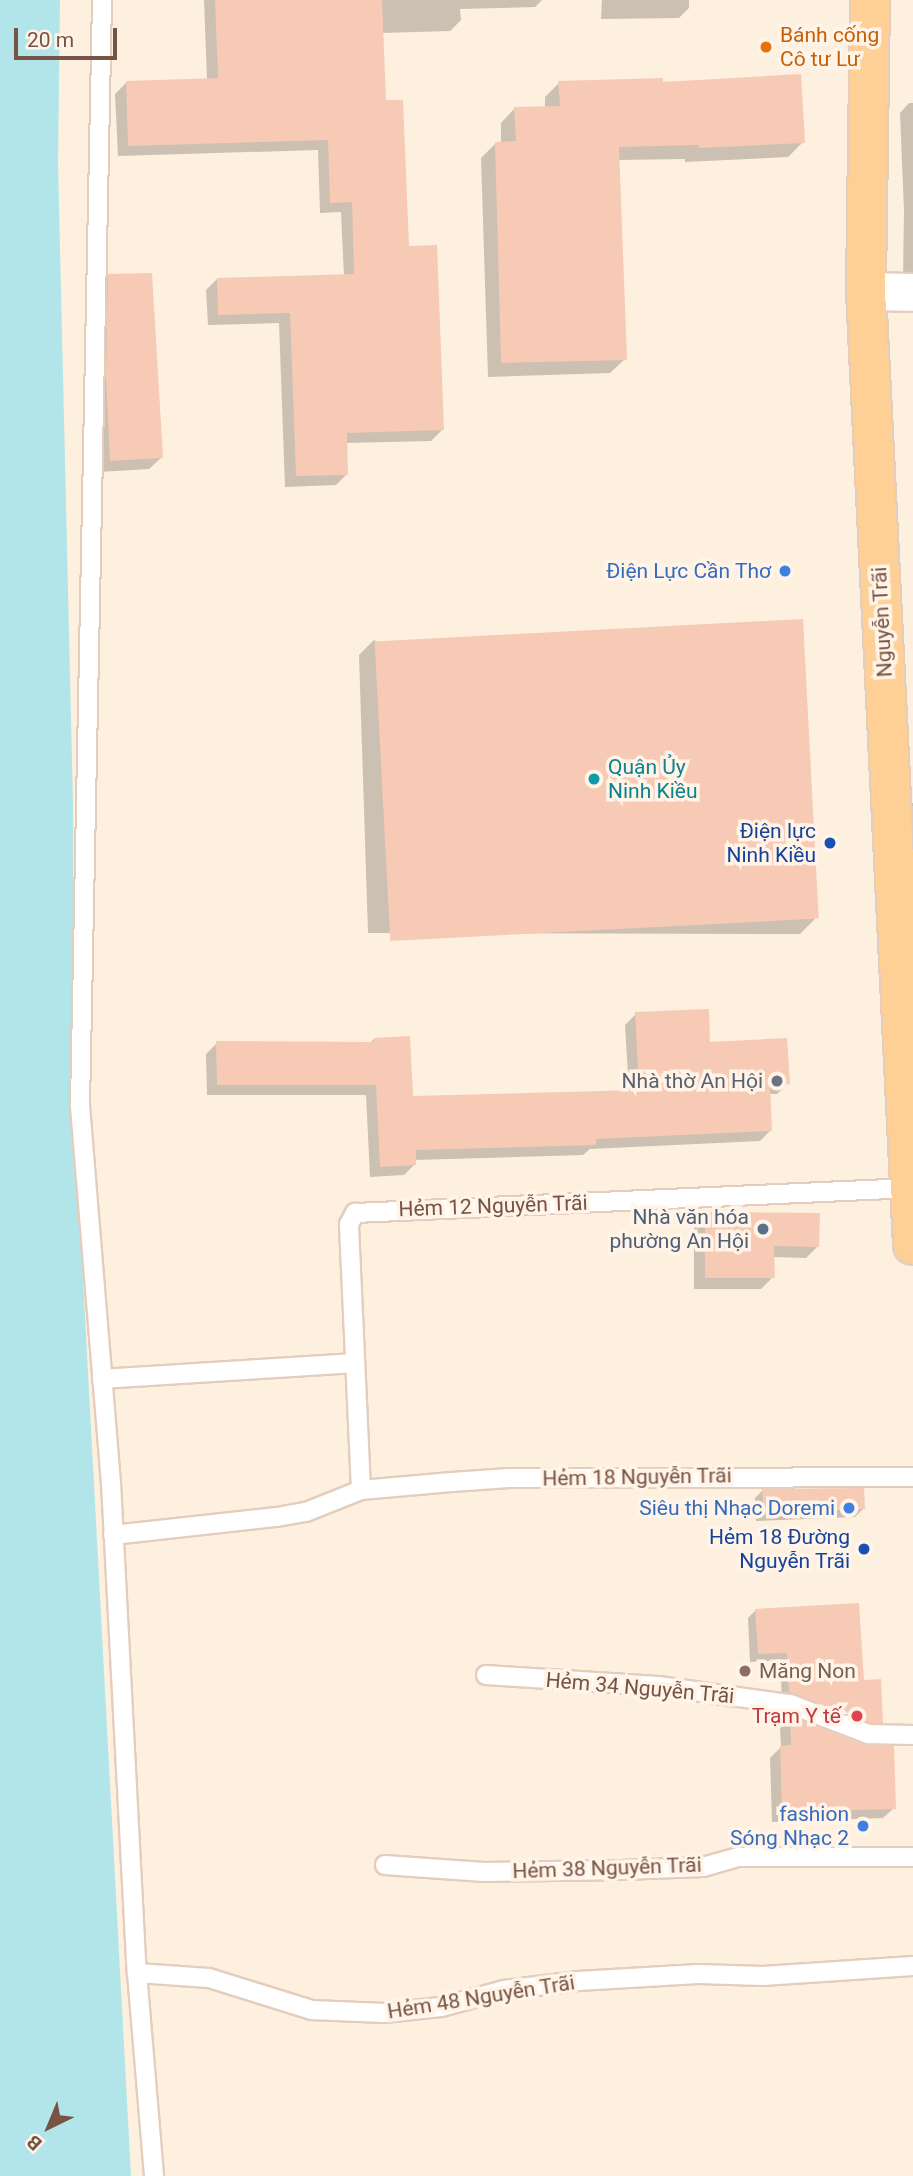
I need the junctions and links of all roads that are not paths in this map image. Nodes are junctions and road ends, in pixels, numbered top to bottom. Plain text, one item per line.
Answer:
1 (102, 0) edge
2 (870, 0) edge
3 (866, 291) junction
4 (913, 292) edge
5 (903, 857) edge
6 (911, 1188) junction
7 (913, 1245) edge
8 (354, 1363) junction
9 (102, 1379) junction
10 (913, 1477) edge
11 (361, 1490) junction
12 (113, 1535) junction
13 (486, 1675) dead end
14 (913, 1735) edge
15 (913, 1857) edge
16 (385, 1865) dead end
17 (913, 1966) edge
18 (137, 1973) junction
19 (154, 2176) edge

1 - 9 lane
2 - 3 main road, Nguyễn Trãi
3 - 4 street
3 - 5 main road, Nguyễn Trãi
5 - 6 main road, Nguyễn Trãi
6 - 7 main road, Nguyễn Trãi
6 - 8 lane, Hẻm 12 Nguyễn Trãi
8 - 9 lane
8 - 11 lane, Hẻm 12 Nguyễn Trãi
9 - 12 lane
10 - 11 lane, Hẻm 18 Nguyễn Trãi
11 - 12 lane, Hẻm 18 Nguyễn Trãi
12 - 18 lane
13 - 14 lane, Hẻm 34 Nguyễn Trãi
15 - 16 lane, Hẻm 38 Nguyễn Trãi
17 - 18 lane, Hẻm 48 Nguyễn Trãi
18 - 19 lane

